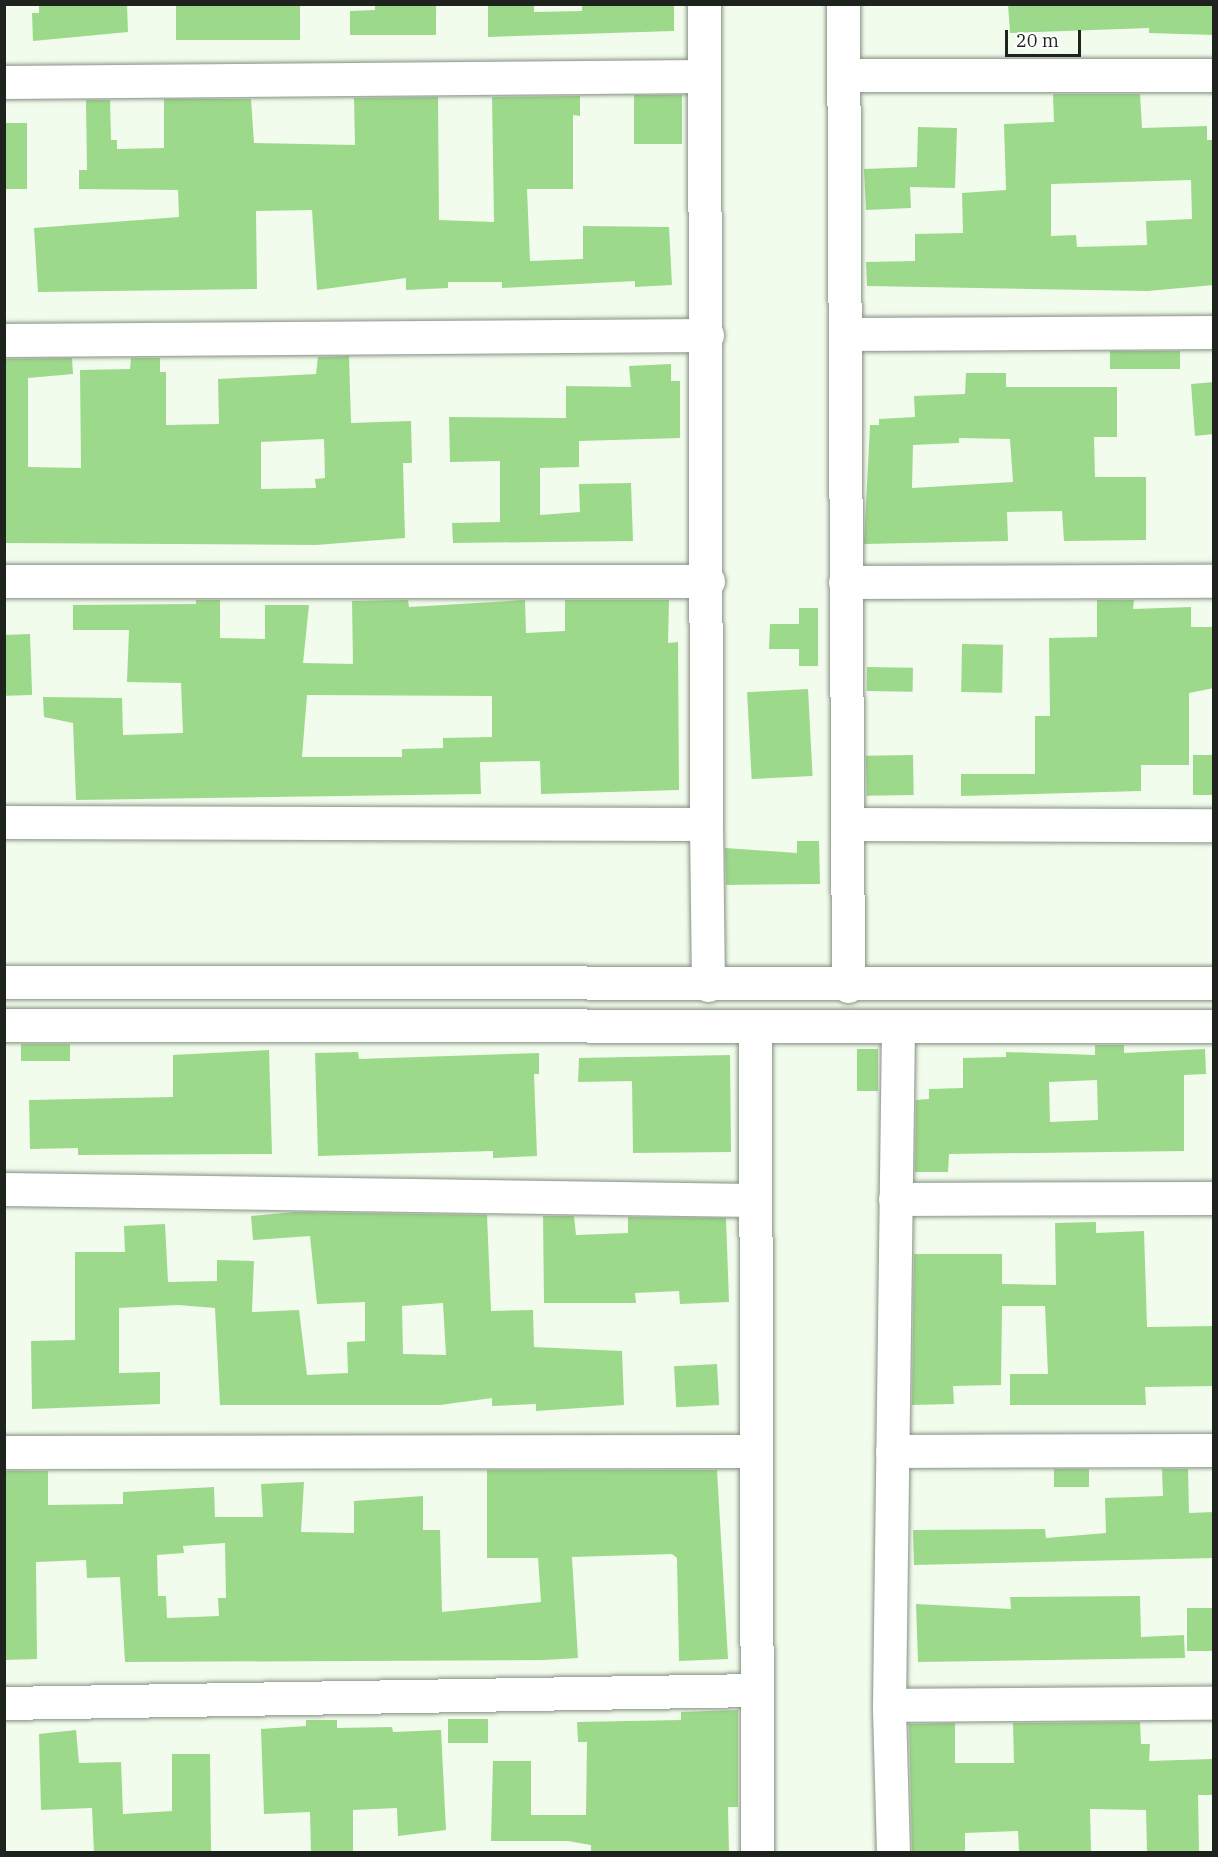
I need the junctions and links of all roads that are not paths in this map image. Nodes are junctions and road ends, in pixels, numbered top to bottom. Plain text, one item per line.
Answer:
1 (704, 4) edge
2 (843, 4) edge
3 (844, 75) junction
4 (1214, 75) edge
5 (704, 76) junction
6 (4, 82) edge
7 (1214, 332) edge
8 (845, 334) junction
9 (707, 335) junction
10 (4, 340) edge
11 (4, 581) edge
12 (708, 581) junction
13 (1214, 581) edge
14 (845, 582) junction
15 (4, 822) edge
16 (706, 824) junction
17 (848, 824) junction
18 (1214, 825) edge
19 (4, 982) edge
20 (1214, 983) edge
21 (708, 985) junction
22 (956, 985) junction
23 (848, 986) junction
24 (4, 1025) edge
25 (1214, 1026) edge
26 (755, 1029) junction
27 (898, 1029) junction
28 (957, 1029) junction
29 (4, 1189) edge
30 (1214, 1198) edge
31 (895, 1199) junction
32 (754, 1200) junction
33 (1214, 1450) edge
34 (754, 1451) junction
35 (892, 1451) junction
36 (4, 1452) edge
37 (754, 1690) junction
38 (4, 1703) edge
39 (1214, 1703) edge
40 (889, 1705) junction
41 (757, 1852) edge
42 (893, 1852) edge

1 - 5 street
2 - 3 street
3 - 4 street
3 - 8 street
5 - 6 street
5 - 9 street
7 - 8 street
8 - 14 street
9 - 10 street
9 - 12 street
11 - 12 street
12 - 16 street
13 - 14 street
14 - 17 street
15 - 16 street
16 - 21 street
17 - 18 street
17 - 23 street
19 - 21 street
20 - 22 street
21 - 23 street
22 - 23 street
22 - 28 street
24 - 26 street
25 - 28 street
26 - 27 street
26 - 32 street
27 - 28 street
27 - 31 street
29 - 32 street
30 - 31 street
31 - 35 street
32 - 34 street
33 - 35 street
34 - 36 street
34 - 37 street
35 - 40 street
37 - 38 street
37 - 41 street
39 - 40 street
40 - 42 street

